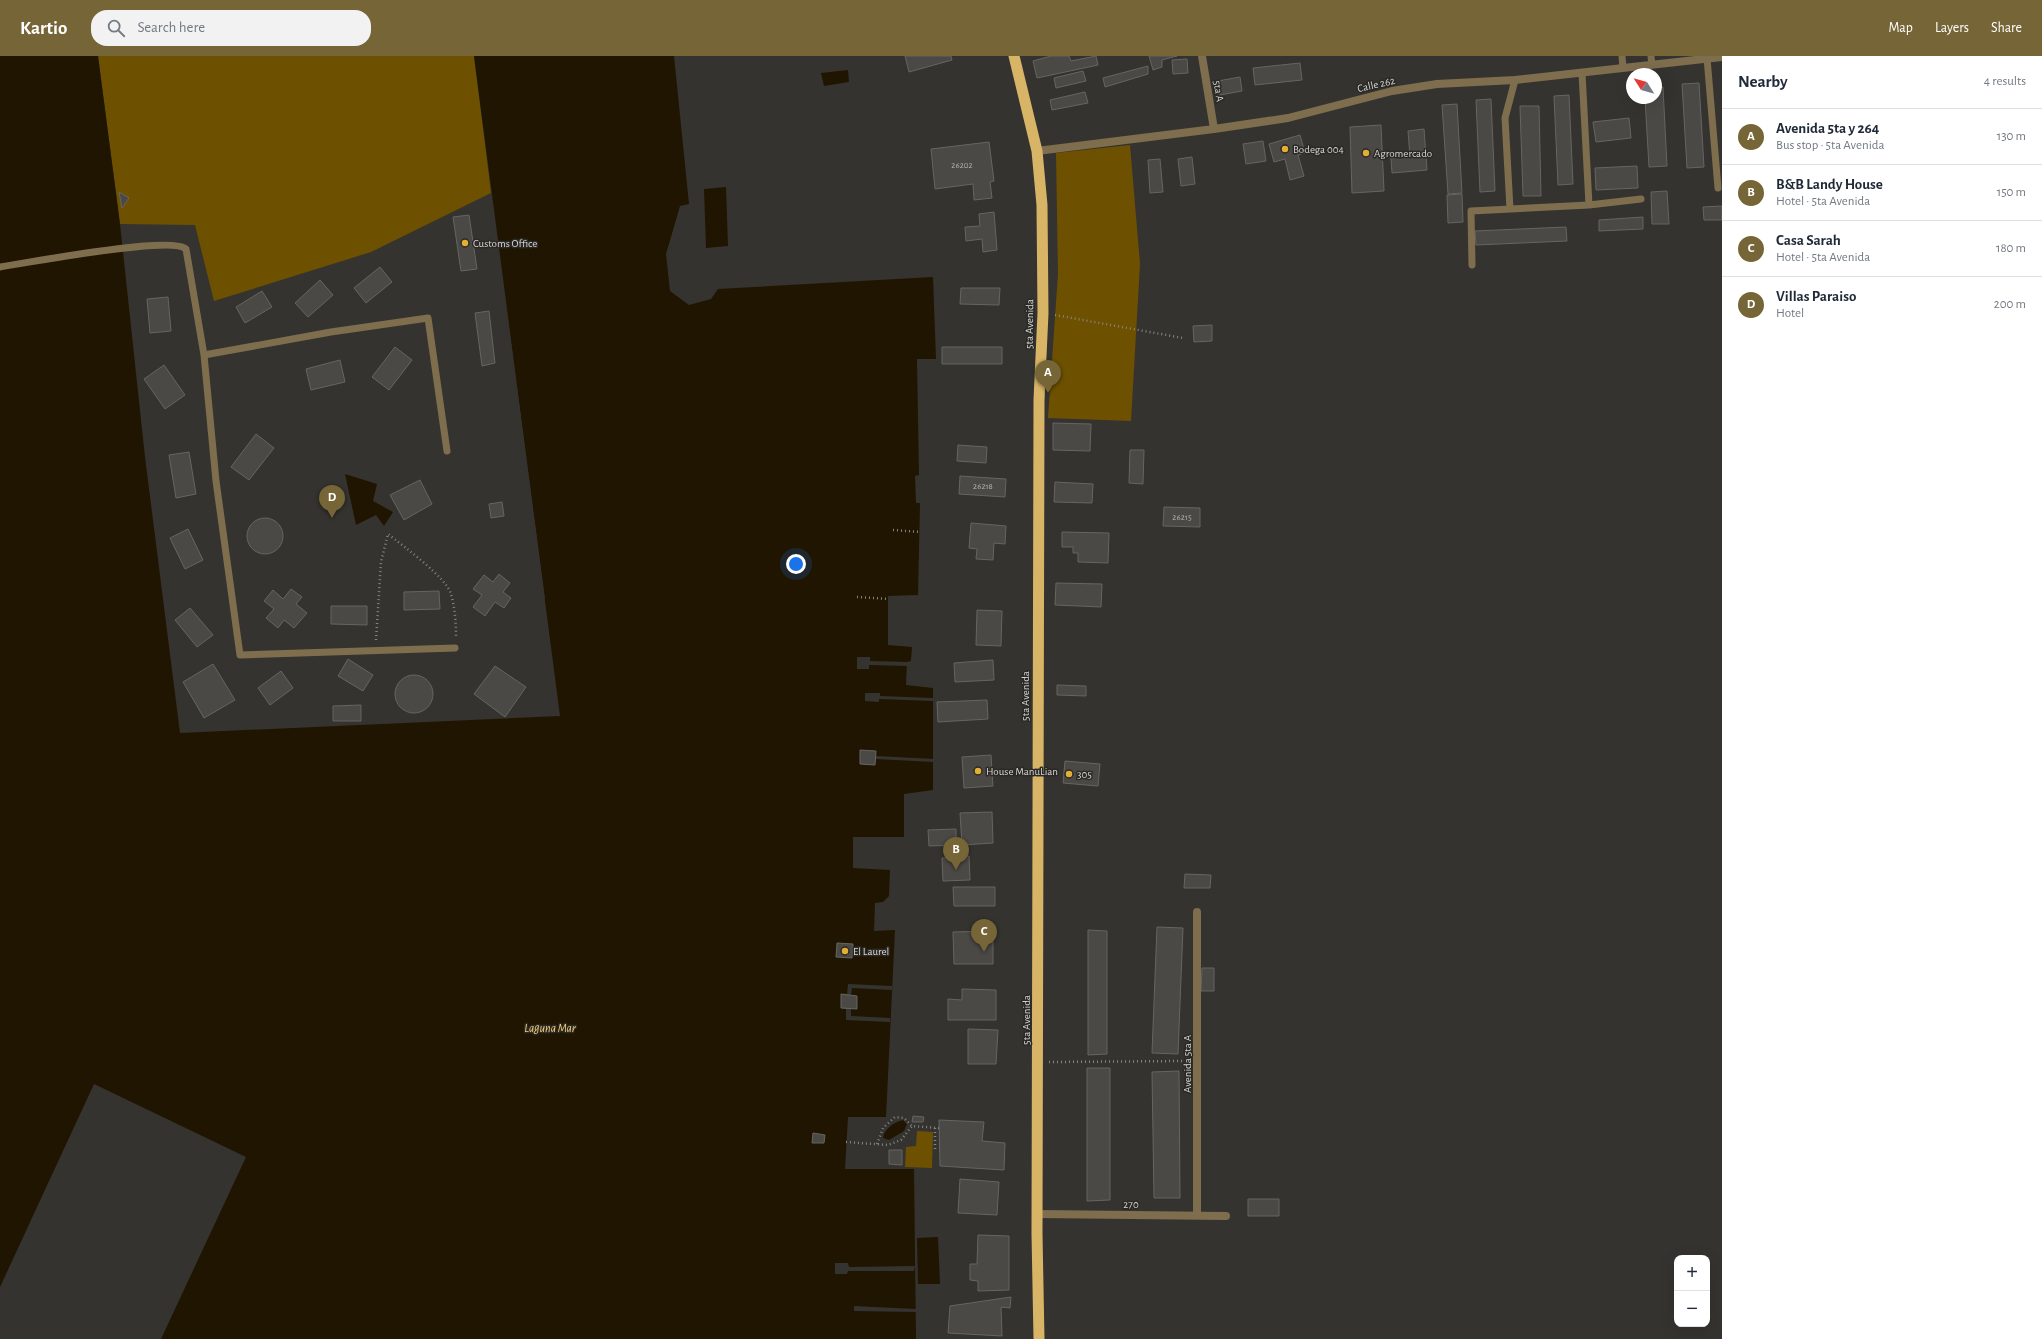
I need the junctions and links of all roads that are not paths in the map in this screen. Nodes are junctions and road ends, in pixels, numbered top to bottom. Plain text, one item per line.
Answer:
1 (1014, 56) edge
2 (1202, 56) edge
3 (1622, 56) edge
4 (1651, 56) edge
5 (1722, 57) edge
6 (1707, 58) junction
7 (1652, 65) junction
8 (1623, 68) junction
9 (1582, 73) junction
10 (1515, 80) junction
11 (1214, 129) junction
12 (1037, 151) junction
13 (1718, 188) dead end
14 (1640, 199) dead end
15 (1589, 205) junction
16 (1510, 209) junction
17 (1472, 264) dead end
18 (0, 267) edge
19 (204, 355) junction
20 (447, 451) dead end
21 (455, 648) road end
22 (1197, 912) dead end
23 (1037, 1214) junction
24 (1197, 1215) junction
25 (1226, 1216) dead end
26 (1039, 1339) edge

1 - 12 highway, 5ta Avenida
2 - 11 street, 5ta A
3 - 8 lane
4 - 7 lane
5 - 6 street, Calle 262
6 - 7 street, Calle 262
6 - 13 lane
7 - 8 street, Calle 262
8 - 9 street, Calle 262
9 - 10 street, Calle 262
9 - 15 lane
10 - 11 street, Calle 262
10 - 16 lane
11 - 12 street, Calle 262
12 - 23 highway, 5ta Avenida
14 - 15 lane
15 - 16 lane
16 - 17 lane
18 - 19 lane
19 - 20 lane
19 - 21 lane
22 - 24 street, Avenida 5ta A
23 - 24 street, 270
23 - 26 highway, 5ta Avenida
24 - 25 street, 270

